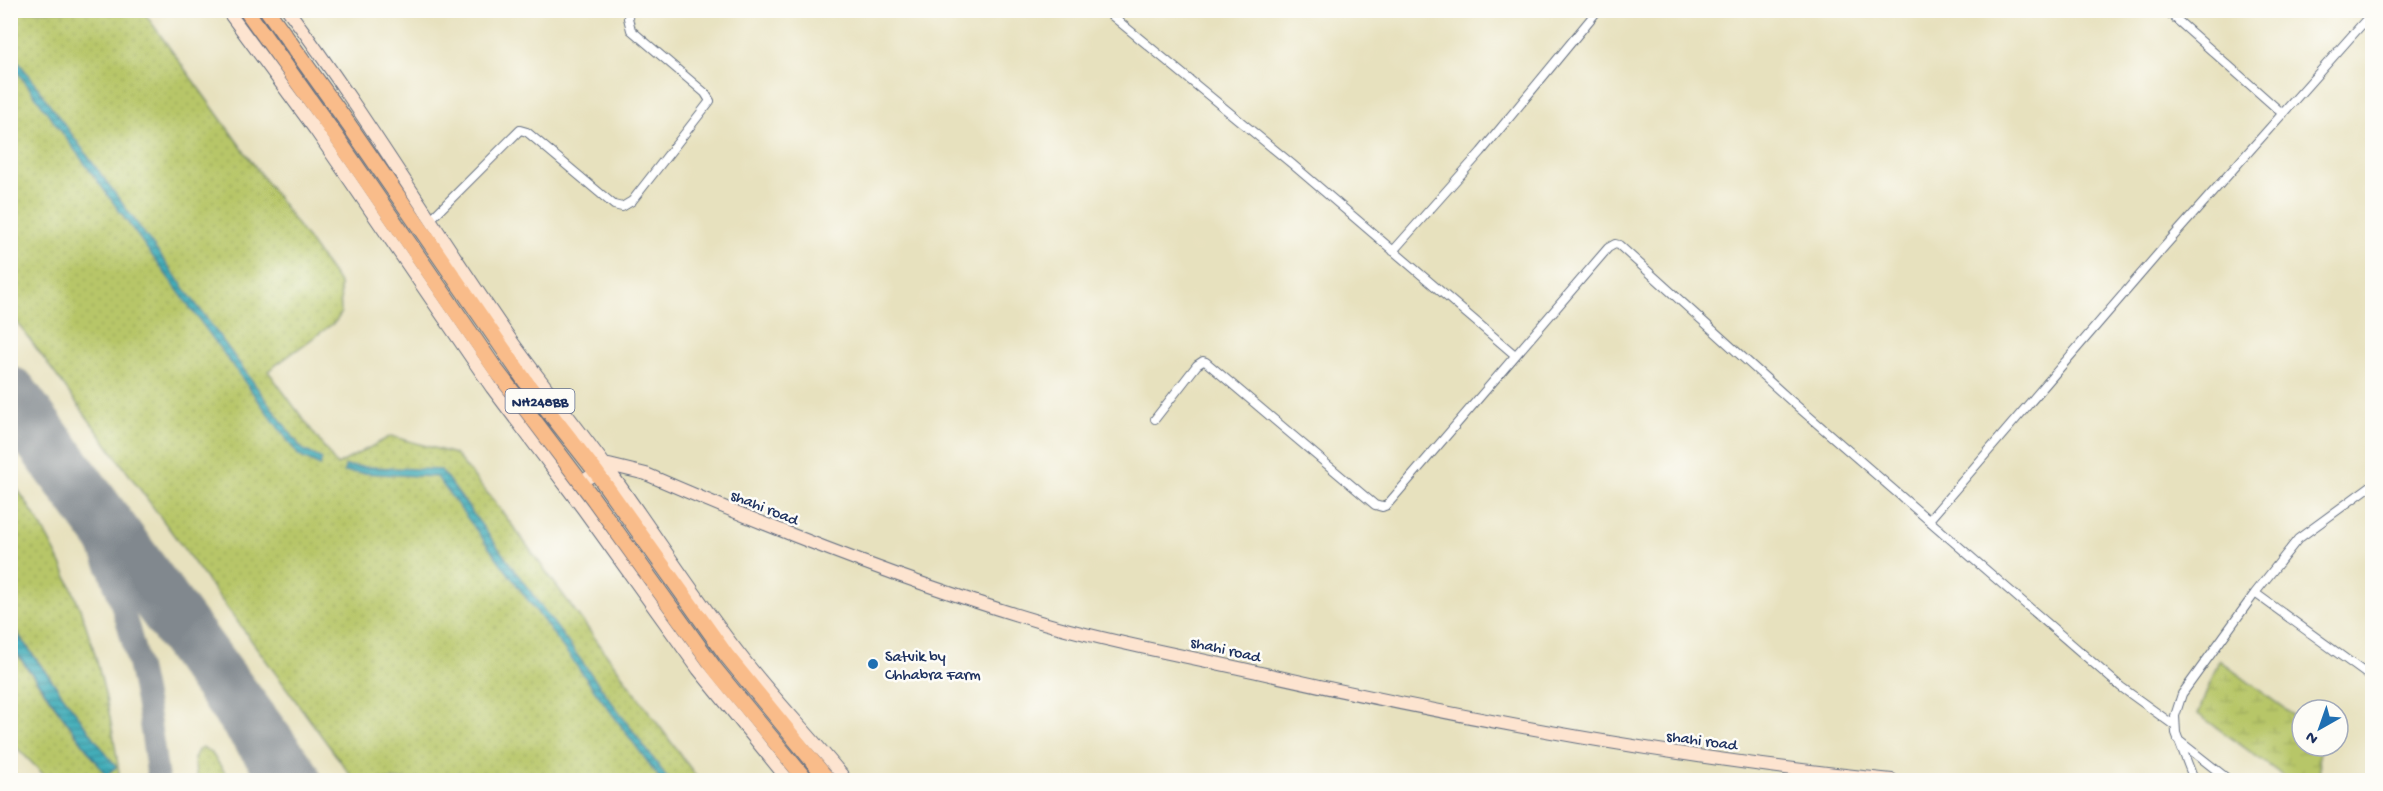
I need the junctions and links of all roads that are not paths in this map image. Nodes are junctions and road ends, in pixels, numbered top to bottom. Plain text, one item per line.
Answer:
1 (227, 10) edge
2 (246, 10) edge
3 (267, 10) edge
4 (288, 10) edge
5 (629, 10) edge
6 (1105, 10) edge
7 (1598, 10) edge
8 (2166, 10) edge
9 (2373, 13) edge
10 (2283, 114) junction
11 (430, 220) junction
12 (1393, 251) junction
13 (1515, 355) junction
14 (1155, 419) dead end
15 (601, 470) junction
16 (581, 482) junction
17 (2373, 485) edge
18 (1929, 520) junction
19 (2254, 593) junction
20 (2373, 678) edge
21 (2175, 726) junction
22 (2178, 740) junction
23 (1828, 777) edge
24 (788, 780) edge
25 (806, 780) edge
26 (828, 780) edge
27 (846, 780) edge
28 (1892, 780) edge
29 (2194, 780) edge
30 (2229, 780) edge

1 - 24 street
2 - 16 highway, NH248BB
3 - 15 highway, NH248BB
4 - 11 street
5 - 11 street
6 - 12 street
7 - 12 street
8 - 10 street
9 - 10 street
10 - 18 street
11 - 15 street
12 - 13 street
13 - 14 street
13 - 18 street
15 - 16 street
15 - 23 street, shahi road
15 - 26 highway, NH248BB
15 - 27 street
16 - 25 highway, NH248BB
17 - 19 street
18 - 21 street
19 - 20 street
19 - 21 street
21 - 22 street
22 - 29 street
22 - 30 street
23 - 28 street, shahi road

